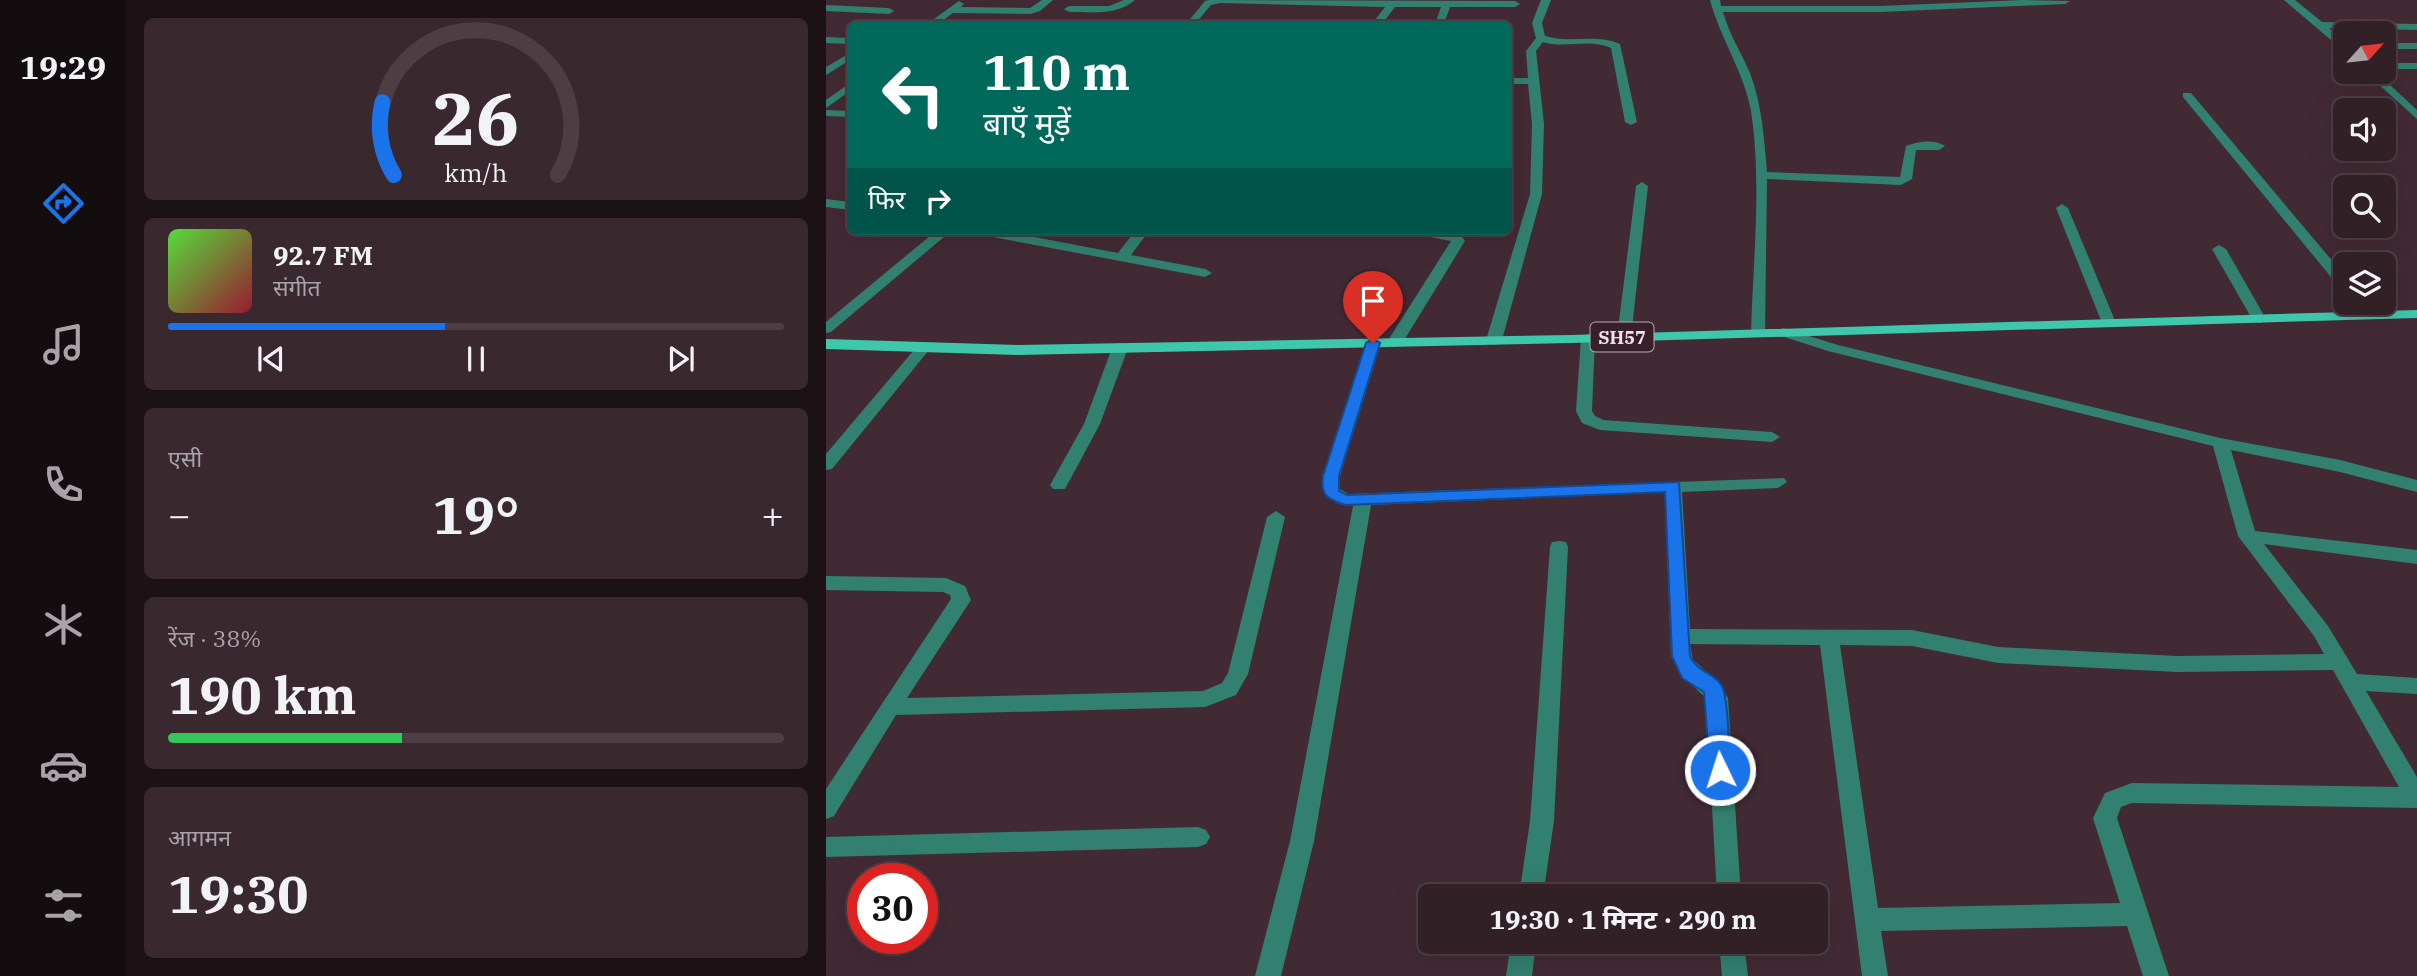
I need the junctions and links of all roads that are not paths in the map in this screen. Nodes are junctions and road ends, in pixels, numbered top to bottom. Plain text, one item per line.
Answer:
1 (964, 0) edge
2 (1048, 0) edge
3 (1130, 0) edge
4 (1546, 0) edge
5 (2289, 0) edge
6 (2065, 1) edge
7 (1301, 2) edge
8 (1394, 2) edge
9 (1345, 3) edge
10 (1447, 3) edge
11 (1515, 4) dead end
12 (1716, 4) edge
13 (826, 8) edge
14 (1069, 9) dead end
15 (951, 10) junction
16 (889, 11) dead end
17 (936, 21) edge
18 (1193, 21) edge
19 (1330, 21) edge
20 (1380, 21) edge
21 (1441, 21) edge
22 (2320, 26) junction
23 (2417, 27) edge
24 (2333, 37) edge
25 (1541, 38) junction
26 (826, 40) edge
27 (847, 41) edge
28 (2396, 46) edge
29 (2417, 46) edge
30 (847, 58) edge
31 (2396, 66) edge
32 (2417, 66) edge
33 (826, 72) edge
34 (1533, 80) junction
35 (1512, 81) edge
36 (2383, 84) edge
37 (847, 88) edge
38 (2187, 94) dead end
39 (826, 104) edge
40 (826, 113) edge
41 (847, 114) edge
42 (2417, 116) edge
43 (1631, 122) dead end
44 (1939, 146) dead end
45 (1761, 176) junction
46 (1642, 186) dead end
47 (2062, 208) dead end
48 (939, 235) edge
49 (1020, 235) edge
50 (1139, 235) edge
51 (1448, 235) edge
52 (2219, 249) dead end
53 (1122, 257) junction
54 (2333, 270) edge
55 (1205, 273) dead end
56 (2396, 314) edge
57 (2417, 314) edge
58 (2371, 315) edge
59 (2259, 319) junction
60 (2109, 323) junction
61 (826, 329) edge
62 (1783, 332) junction
63 (1758, 333) junction
64 (1625, 337) junction
65 (1588, 338) junction
66 (1494, 340) junction
67 (1395, 342) junction
68 (1373, 343) junction
69 (826, 344) edge
70 (924, 347) junction
71 (1120, 348) junction
72 (1772, 437) dead end
73 (2220, 443) junction
74 (826, 465) edge
75 (1778, 482) dead end
76 (1059, 485) dead end
77 (1673, 486) junction
78 (2417, 486) edge
79 (1363, 499) junction
80 (1276, 517) dead end
81 (2247, 536) junction
82 (1559, 547) dead end
83 (2417, 557) edge
84 (826, 583) edge
85 (1681, 636) junction
86 (1829, 636) junction
87 (2340, 662) junction
88 (2350, 681) junction
89 (2417, 686) edge
90 (890, 707) junction
91 (835, 779) edge
92 (2417, 797) edge
93 (826, 809) edge
94 (1198, 837) dead end
95 (826, 847) edge
96 (1533, 884) edge
97 (1728, 884) edge
98 (2134, 914) junction
99 (1868, 920) junction
100 (1522, 954) edge
101 (1733, 954) edge
102 (1268, 976) edge
103 (1519, 976) edge
104 (1735, 976) edge
105 (1875, 976) edge
106 (2156, 976) edge

1 - 15 street
2 - 15 street
3 - 14 street
4 - 25 street
5 - 22 street
6 - 12 street
7 - 9 street
7 - 18 street
8 - 9 street
8 - 10 street
8 - 20 street
9 - 19 street
10 - 11 street
10 - 21 street
12 - 45 street
13 - 16 street
15 - 17 street
22 - 23 street
22 - 24 street
25 - 34 street
25 - 43 street
26 - 27 street
28 - 29 street
30 - 33 street
31 - 32 street
34 - 35 street
34 - 66 street
36 - 42 street
37 - 39 street
38 - 54 street
40 - 41 street
44 - 45 street
45 - 63 street
46 - 64 street
47 - 60 street
48 - 61 street
49 - 53 street
50 - 53 street
51 - 67 street
52 - 59 street
53 - 55 street
56 - 57 main road, SH57
58 - 59 main road, SH57
59 - 60 main road, SH57
60 - 62 main road, SH57
62 - 63 main road, SH57
62 - 73 street
63 - 64 main road, SH57
64 - 65 main road, SH57
65 - 66 main road, SH57
65 - 72 street
66 - 67 main road, SH57
67 - 68 main road, SH57
68 - 71 main road, SH57
68 - 79 street
69 - 70 main road, SH57
70 - 71 main road, SH57
70 - 74 street
71 - 76 street
73 - 78 street
73 - 81 street
75 - 77 street
77 - 79 street
77 - 85 street
79 - 102 street
80 - 90 street
81 - 83 street
81 - 87 street
82 - 96 street
84 - 90 street
85 - 86 street
85 - 97 street
86 - 87 street
86 - 99 street
87 - 88 street
88 - 89 street
88 - 92 street
90 - 91 street
91 - 93 street
92 - 98 street
94 - 95 street
98 - 99 street
98 - 106 street
99 - 105 street
100 - 103 street
101 - 104 street

